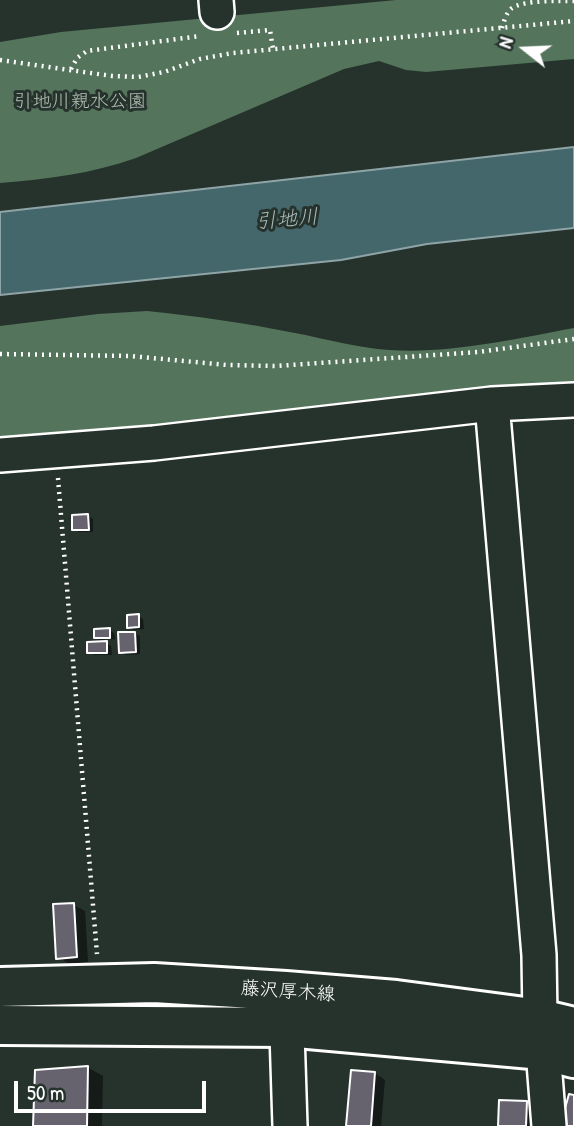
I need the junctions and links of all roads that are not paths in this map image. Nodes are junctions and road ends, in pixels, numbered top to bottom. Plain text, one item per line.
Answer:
1 (574, 400) edge
2 (492, 404) junction
3 (0, 455) edge
4 (0, 987) edge
5 (286, 1009) junction
6 (0, 1025) edge
7 (558, 1039) edge
8 (289, 1126) edge
9 (549, 1126) edge

1 - 2 street
2 - 3 street
2 - 7 street
4 - 5 main road, 藤沢厚木線
5 - 6 main road, 藤沢厚木線
5 - 7 main road, 藤沢厚木線
5 - 8 street
7 - 9 street

